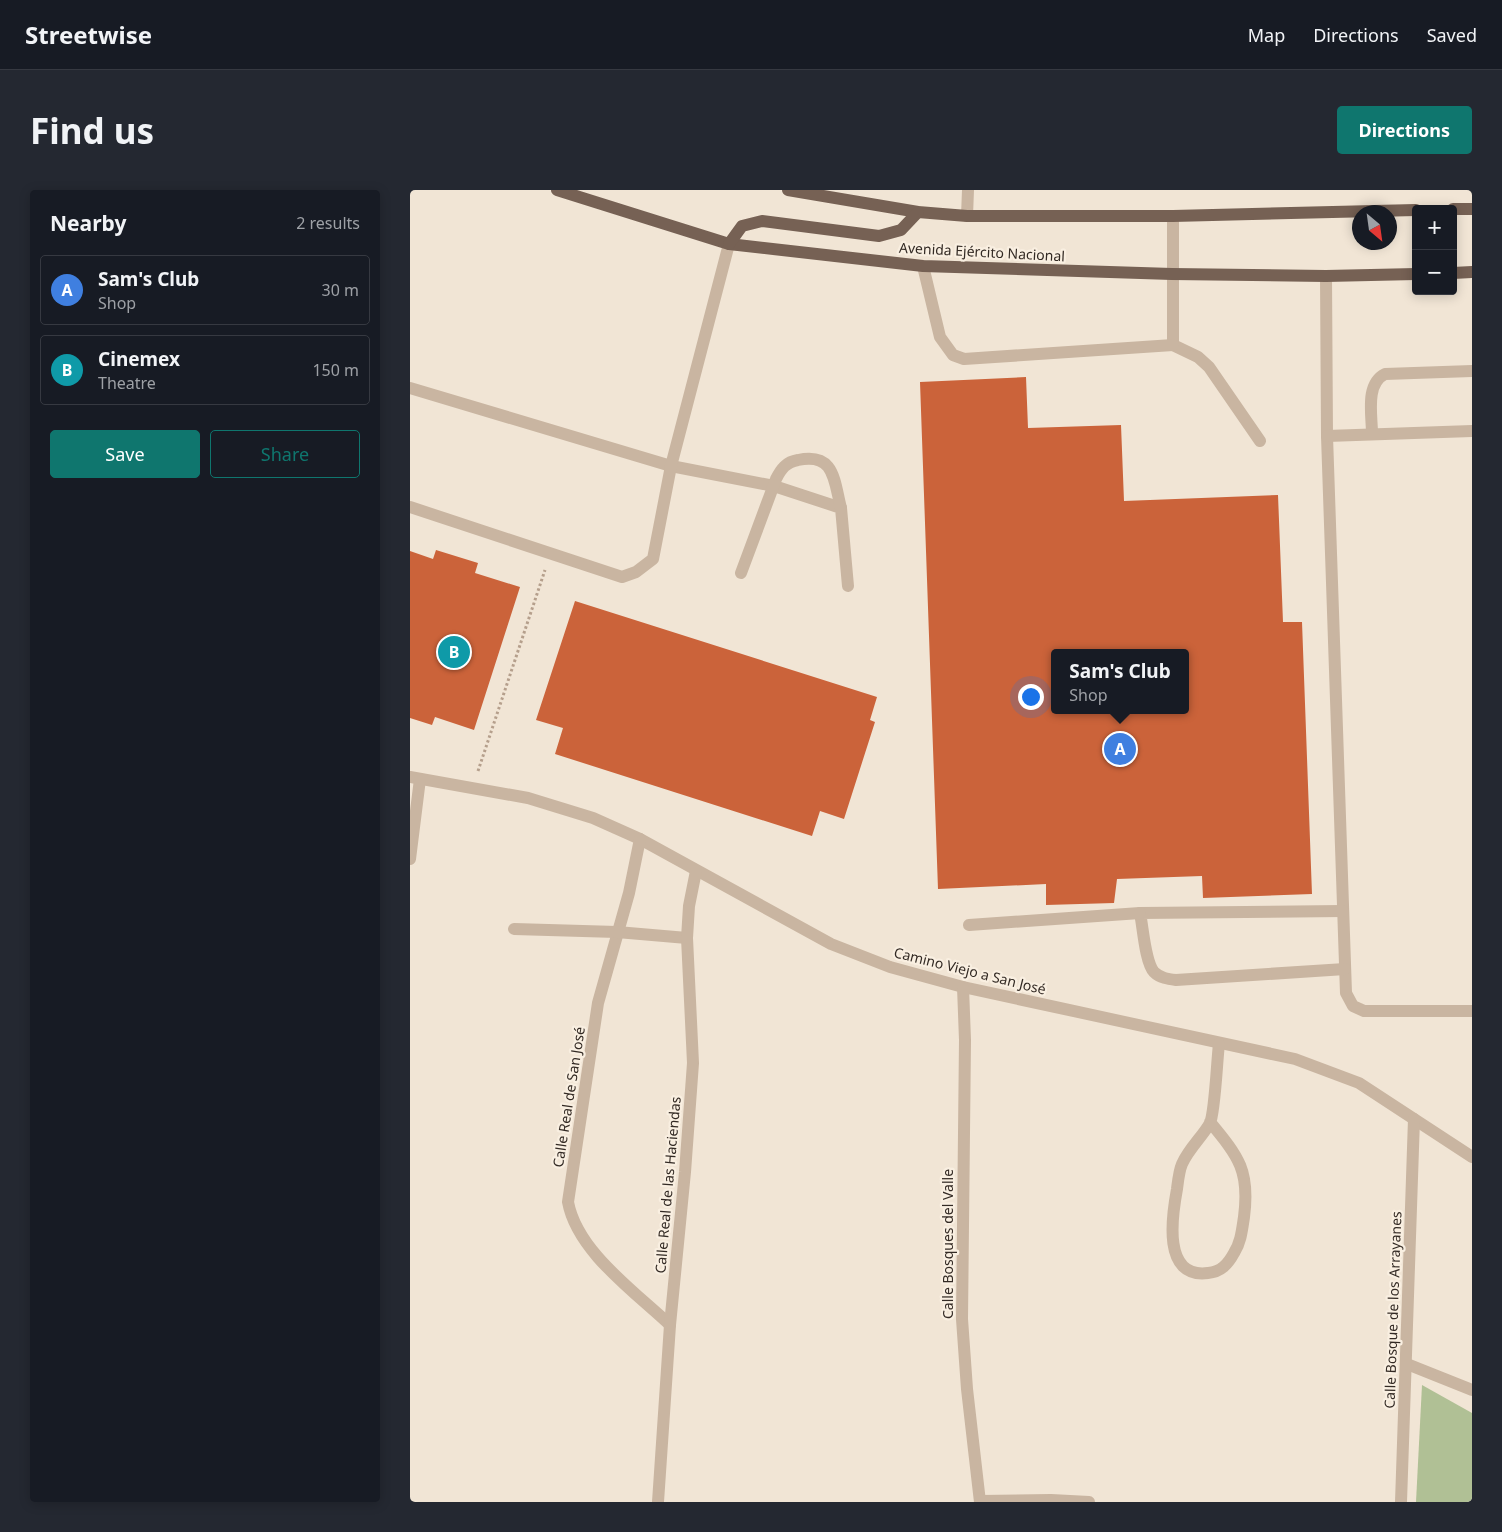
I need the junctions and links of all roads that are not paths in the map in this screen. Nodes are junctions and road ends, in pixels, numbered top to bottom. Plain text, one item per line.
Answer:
1 (557, 190) edge
2 (788, 190) edge
3 (968, 190) edge
4 (1457, 209) edge
5 (1472, 209) edge
6 (1412, 210) edge
7 (918, 212) junction
8 (967, 216) junction
9 (1173, 216) junction
10 (729, 244) junction
11 (923, 266) junction
12 (1472, 272) edge
13 (1457, 273) edge
14 (1172, 274) junction
15 (1412, 274) edge
16 (1326, 276) junction
17 (1173, 345) junction
18 (1472, 371) edge
19 (410, 388) edge
20 (1472, 431) edge
21 (1372, 434) junction
22 (1327, 436) junction
23 (1260, 441) dead end
24 (671, 466) junction
25 (774, 486) junction
26 (410, 507) edge
27 (841, 508) junction
28 (741, 573) dead end
29 (848, 586) dead end
30 (415, 778) edge
31 (640, 839) junction
32 (410, 859) edge
33 (696, 871) junction
34 (1343, 911) junction
35 (1140, 913) junction
36 (969, 925) dead end
37 (514, 930) dead end
38 (617, 932) junction
39 (687, 938) junction
40 (1345, 969) junction
41 (963, 987) junction
42 (1472, 1010) edge
43 (1219, 1044) junction
44 (1414, 1119) junction
45 (1210, 1122) junction
46 (1472, 1156) edge
47 (670, 1324) junction
48 (1407, 1364) junction
49 (1472, 1390) edge
50 (980, 1501) edge
51 (658, 1502) edge
52 (1089, 1502) edge
53 (1401, 1502) edge

1 - 10 main road, Avenida Ejército Nacional
2 - 7 main road
3 - 8 street
4 - 5 main road
6 - 9 main road
7 - 8 main road
7 - 10 main road
8 - 9 main road
9 - 14 street
10 - 11 main road, Avenida Ejército Nacional
10 - 24 street
11 - 14 main road, Avenida Ejército Nacional
11 - 17 street
12 - 13 main road
14 - 16 main road, Avenida Ejército Nacional
14 - 17 street
15 - 16 main road, Avenida Ejército Nacional
16 - 22 street
17 - 23 street
18 - 21 street
19 - 24 street
20 - 21 street
21 - 22 street
22 - 34 street
24 - 25 street
24 - 26 street
25 - 27 street
25 - 27 street
25 - 28 street
27 - 29 street
30 - 31 street, Camino Viejo a San José
30 - 32 street
31 - 33 street, Camino Viejo a San José
31 - 38 street, Calle Real de San José
33 - 39 street, Calle Real de las Haciendas
33 - 41 street, Camino Viejo a San José
34 - 35 street
34 - 40 street
35 - 36 street
35 - 40 street
37 - 38 street
38 - 39 street
38 - 47 street, Calle Real de San José
39 - 47 street, Calle Real de las Haciendas
40 - 42 street
41 - 43 street, Camino Viejo a San José
41 - 50 street, Calle Bosques del Valle
43 - 44 street, Camino Viejo a San José
43 - 45 street
44 - 46 street, Camino Viejo a San José
44 - 48 street, Calle Bosque de los Arrayanes
45 - 45 street
47 - 51 street, Calle Real de las Haciendas
48 - 49 street
48 - 53 street, Calle Bosque de los Arrayanes
50 - 52 street, Calle Bosques del Valle

